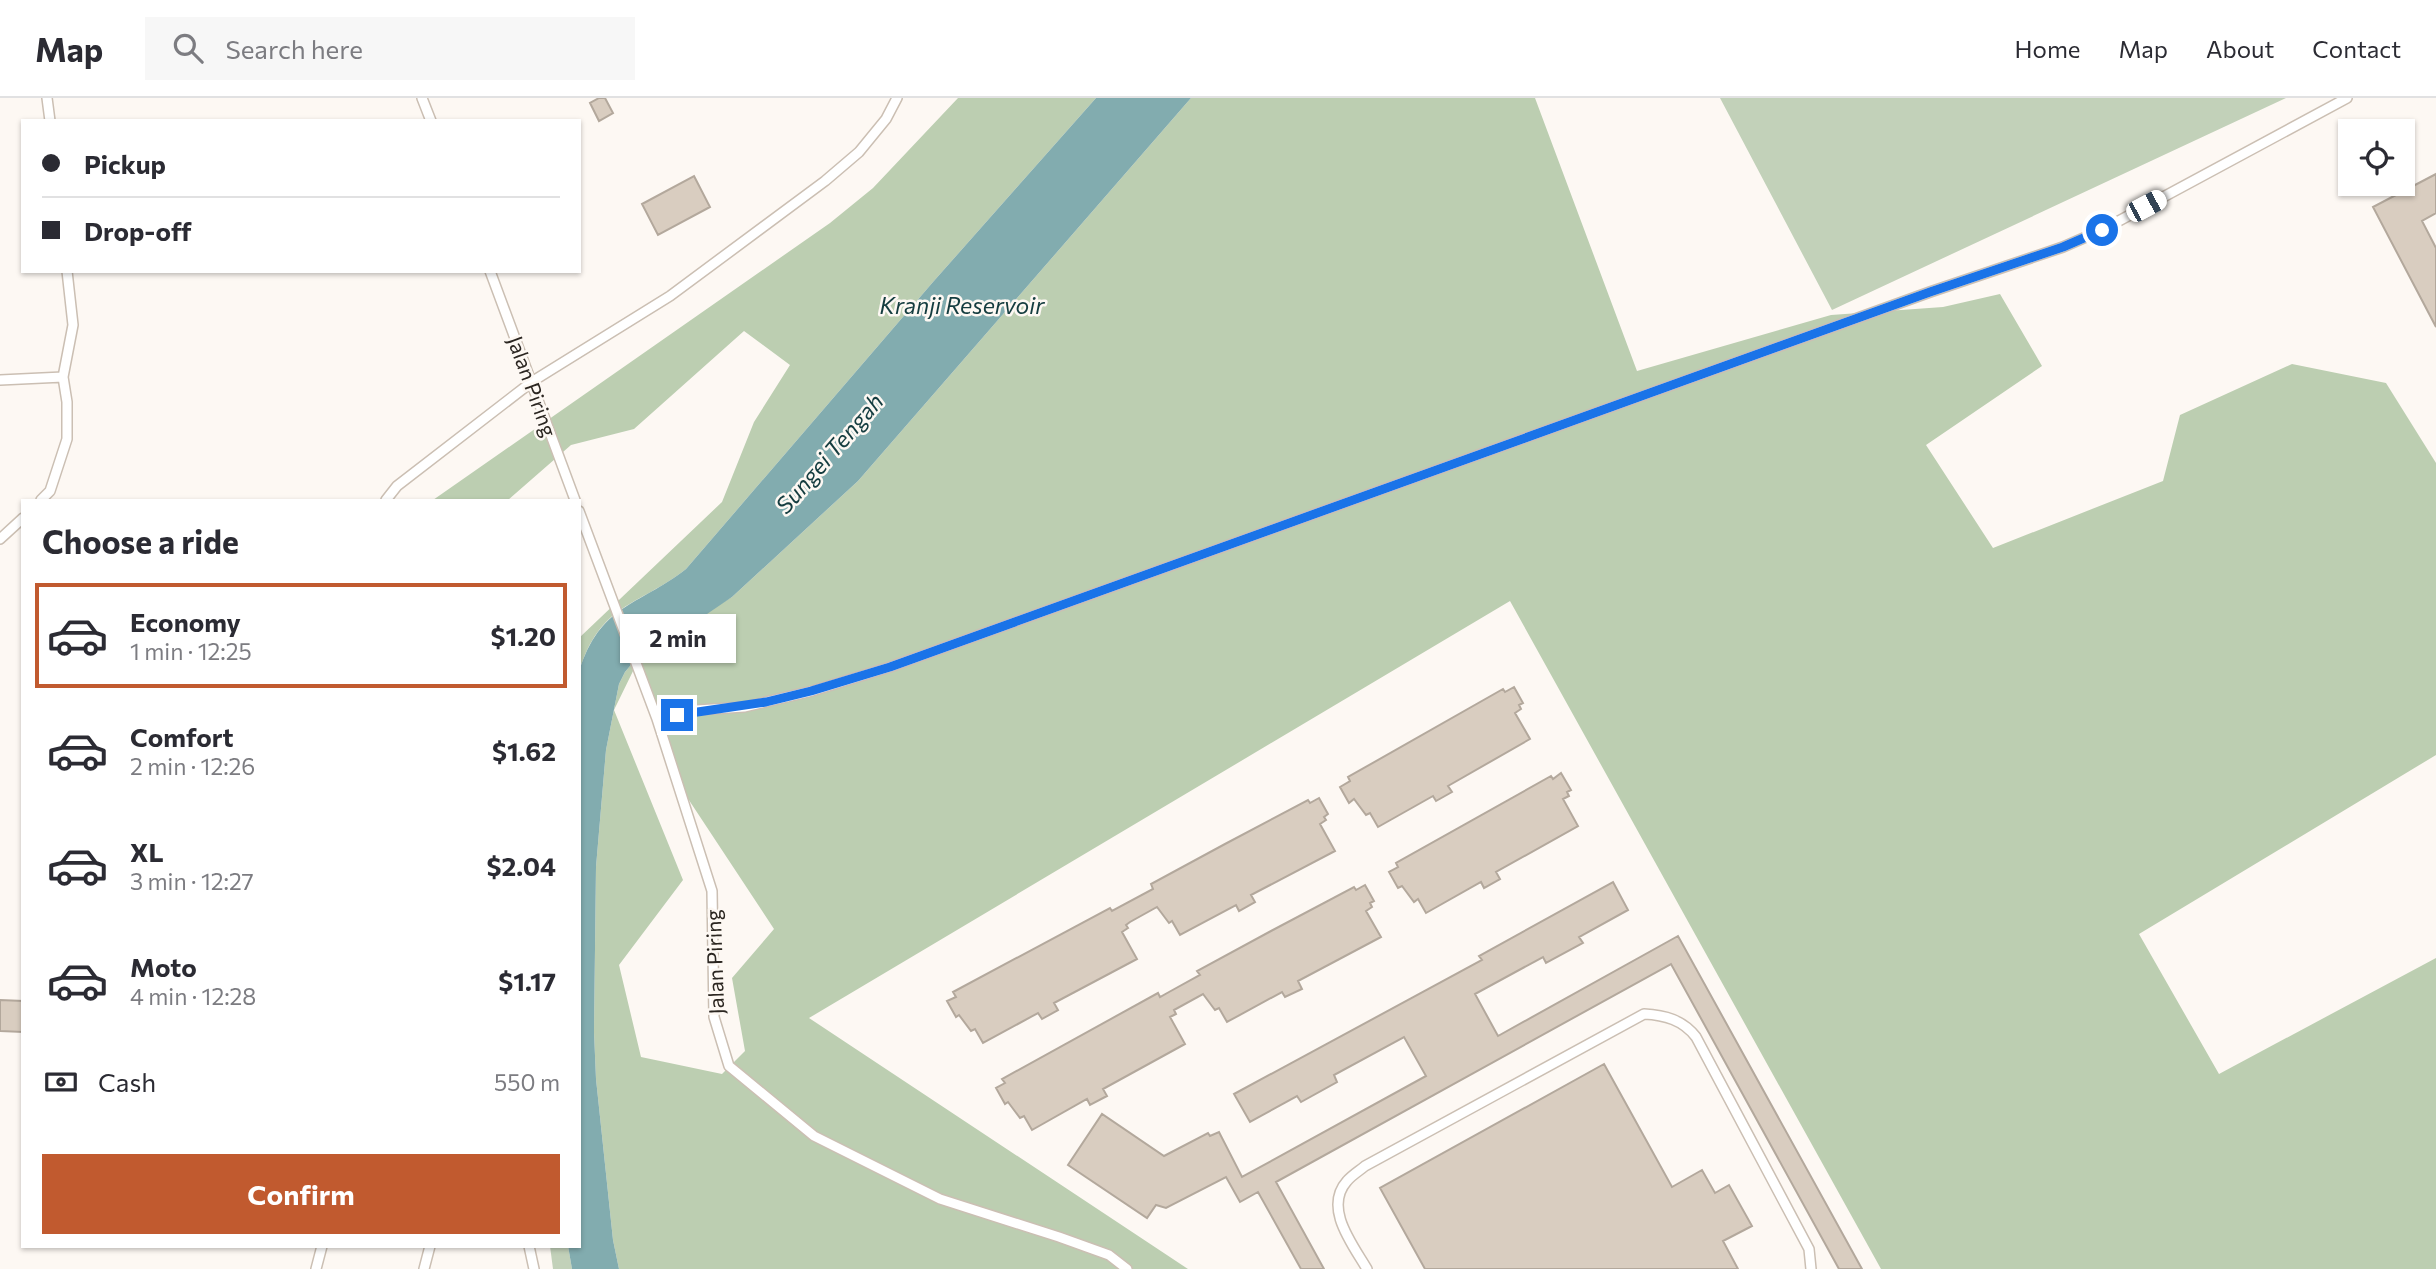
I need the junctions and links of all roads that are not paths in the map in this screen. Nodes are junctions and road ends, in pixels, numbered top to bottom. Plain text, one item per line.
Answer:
1 (47, 98) edge
2 (422, 98) edge
3 (897, 98) edge
4 (2347, 98) edge
5 (50, 119) edge
6 (430, 119) edge
7 (67, 273) edge
8 (491, 273) edge
9 (63, 377) junction
10 (0, 380) edge
11 (533, 381) junction
12 (42, 499) edge
13 (387, 499) edge
14 (575, 499) edge
15 (581, 517) edge
16 (21, 520) edge
17 (0, 539) edge
18 (657, 719) junction
19 (321, 1248) edge
20 (429, 1248) edge
21 (529, 1248) edge
22 (316, 1269) edge
23 (424, 1269) edge
24 (534, 1269) edge
25 (1128, 1269) edge
26 (1367, 1269) edge
27 (1811, 1269) edge

1 - 5 lane
2 - 6 lane
3 - 11 lane
4 - 18 lane
7 - 9 lane
8 - 11 lane, Jalan Piring
9 - 10 lane
9 - 12 lane
11 - 13 lane
11 - 14 lane, Jalan Piring
15 - 18 lane, Jalan Piring
16 - 17 lane
18 - 25 lane, Jalan Piring
19 - 22 lane
20 - 23 lane
21 - 24 lane
26 - 27 lane

